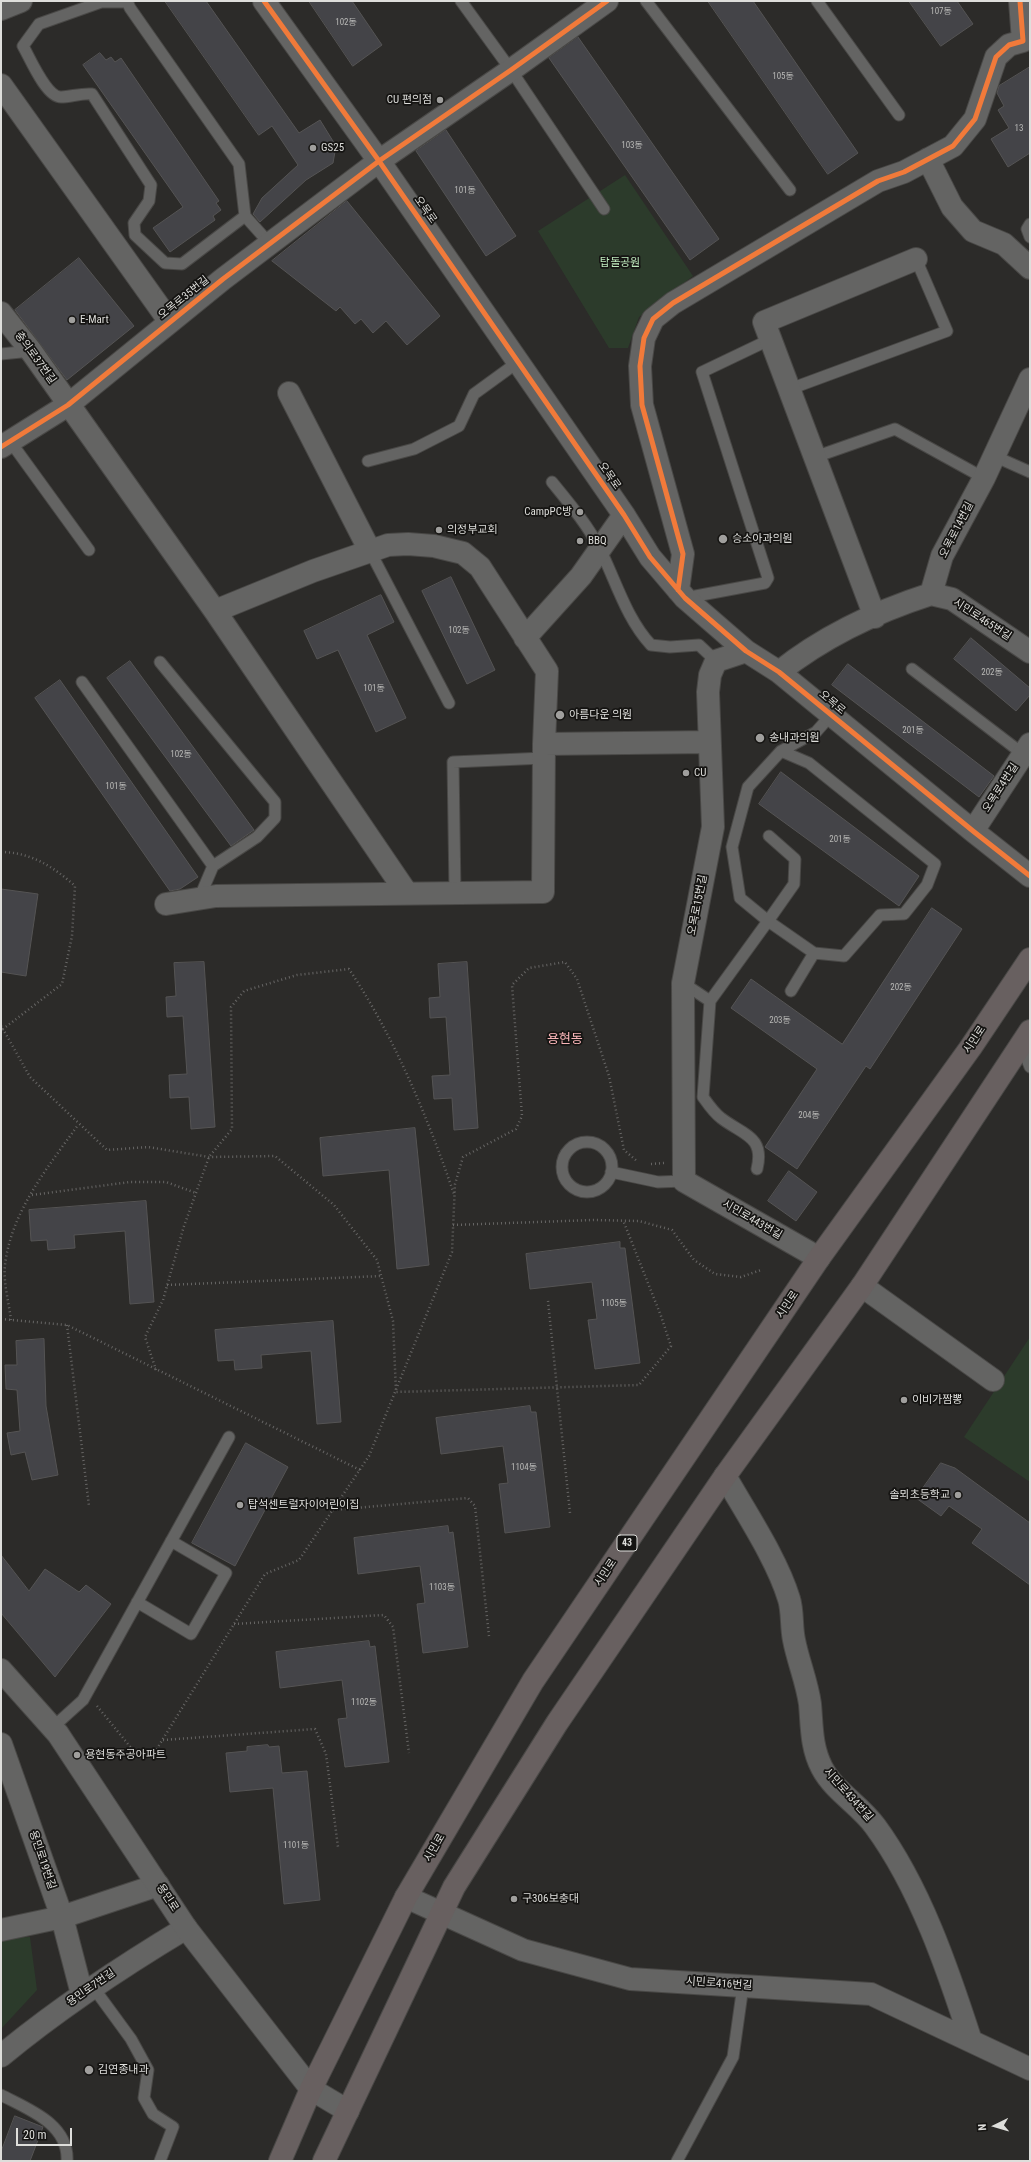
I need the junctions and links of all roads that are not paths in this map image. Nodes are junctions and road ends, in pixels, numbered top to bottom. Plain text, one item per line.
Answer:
1 (21, 1) edge
2 (127, 1) edge
3 (264, 1) edge
4 (461, 1) edge
5 (607, 1) edge
6 (646, 1) edge
7 (817, 1) edge
8 (1020, 1) edge
9 (1, 9) edge
10 (1026, 42) edge
11 (511, 70) junction
12 (1, 85) edge
13 (900, 115) dead end
14 (928, 159) junction
15 (379, 161) junction
16 (790, 190) dead end
17 (604, 209) dead end
18 (245, 216) junction
19 (1030, 224) edge
20 (1030, 237) edge
21 (270, 244) junction
22 (916, 259) joint
23 (1030, 268) edge
24 (1, 313) edge
25 (170, 322) junction
26 (771, 340) junction
27 (32, 351) junction
28 (1, 354) edge
29 (518, 362) junction
30 (1030, 379) edge
31 (790, 389) junction
32 (289, 393) dead end
33 (68, 405) junction
34 (6, 444) edge
35 (994, 456) junction
36 (815, 457) junction
37 (368, 461) dead end
38 (1030, 472) edge
39 (984, 478) junction
40 (552, 482) dead end
41 (624, 516) junction
42 (600, 549) junction
43 (89, 550) dead end
44 (370, 551) junction
45 (682, 594) junction
46 (931, 594) junction
47 (215, 611) junction
48 (875, 617) junction
49 (525, 638) junction
50 (746, 651) junction
51 (1030, 652) edge
52 (716, 661) junction
53 (160, 662) dead end
54 (912, 669) dead end
55 (779, 672) junction
56 (82, 682) dead end
57 (449, 703) dead end
58 (831, 715) junction
59 (708, 742) junction
60 (1027, 749) edge
61 (544, 751) junction
62 (781, 751) junction
63 (972, 832) junction
64 (769, 836) dead end
65 (213, 866) junction
66 (1030, 876) edge
67 (406, 892) junction
68 (455, 892) junction
69 (199, 899) junction
70 (166, 904) dead end
71 (768, 922) junction
72 (814, 953) junction
73 (1030, 959) edge
74 (683, 983) junction
75 (791, 991) dead end
76 (710, 1001) junction
77 (1025, 1038) edge
78 (1030, 1067) edge
79 (758, 1169) dead end
80 (611, 1172) junction
81 (684, 1172) junction
82 (819, 1258) junction
83 (862, 1286) junction
84 (993, 1380) dead end
85 (229, 1437) dead end
86 (725, 1476) junction
87 (171, 1541) junction
88 (137, 1602) junction
89 (1, 1670) edge
90 (52, 1728) junction
91 (1, 1744) edge
92 (158, 1885) junction
93 (406, 1898) junction
94 (441, 1913) junction
95 (62, 1917) junction
96 (186, 1928) junction
97 (1, 1930) edge
98 (743, 1986) junction
99 (87, 1990) junction
100 (971, 2041) junction
101 (1, 2056) edge
102 (1030, 2070) edge
103 (311, 2089) junction
104 (1, 2095) edge
105 (348, 2111) junction
106 (67, 2161) edge
107 (160, 2161) edge
108 (280, 2161) edge
109 (324, 2161) edge
110 (677, 2161) edge

1 - 9 street
2 - 18 lane
2 - 18 lane
3 - 15 street, 오목로
4 - 11 lane
5 - 11 street, 오목로35번길
6 - 16 lane
7 - 13 lane
8 - 10 street
10 - 14 street
11 - 15 street, 오목로35번길
11 - 17 lane
12 - 25 street
14 - 23 street
14 - 45 street
15 - 21 street, 오목로35번길
15 - 29 street, 오목로
18 - 21 lane
19 - 20 lane
21 - 25 street, 오목로35번길
22 - 26 street
22 - 31 lane
24 - 27 street, 충의로37번길
25 - 33 street, 오목로35번길
26 - 31 street
26 - 45 lane
27 - 28 lane
27 - 33 street, 충의로37번길
29 - 37 lane
29 - 41 street, 오목로
30 - 35 street, 오목로14번길
31 - 36 street
32 - 44 street
33 - 34 street, 오목로35번길
33 - 47 street, 충의로37번길
34 - 43 lane
35 - 38 lane
35 - 39 street, 오목로14번길
36 - 39 lane
36 - 48 street
39 - 46 street, 오목로14번길
40 - 42 lane
41 - 42 street
41 - 45 street, 오목로
42 - 49 street
42 - 52 lane
44 - 47 street
44 - 49 street
44 - 57 lane
45 - 50 street, 오목로
46 - 48 street
46 - 51 street, 시민로465번길
47 - 67 street, 충의로37번길
48 - 55 street
49 - 61 street
50 - 52 street
50 - 55 street, 오목로
52 - 59 street, 오목로15번길
53 - 65 lane
54 - 60 lane
55 - 58 street, 오목로
56 - 65 lane
58 - 62 lane
58 - 63 street, 오목로
59 - 61 street
59 - 74 street, 오목로15번길
60 - 63 street, 오목로4번길
61 - 68 lane
61 - 68 street
62 - 71 lane
62 - 72 lane
63 - 66 street, 오목로
64 - 71 lane
65 - 69 lane
67 - 68 street
67 - 69 street
69 - 70 street
71 - 72 lane
71 - 76 lane
72 - 75 lane
73 - 82 main road, 시민로 / 43
74 - 76 lane
74 - 81 street, 오목로15번길
76 - 79 lane
77 - 78 lane
77 - 83 main road
80 - 80 lane
80 - 81 lane
81 - 82 street, 시민로443번길
82 - 93 main road, 시민로 / 43
83 - 84 street
83 - 86 main road
85 - 87 lane
86 - 94 main road
86 - 100 street, 시민로434번길
87 - 88 lane
87 - 88 lane
88 - 90 lane
89 - 90 street, 용민로
90 - 92 street, 용민로
91 - 95 street, 용민로19번길
92 - 95 street
92 - 96 street, 용민로
93 - 94 street, 시민로416번길
93 - 103 main road, 시민로 / 43
94 - 98 street, 시민로416번길
94 - 105 main road
95 - 97 street
95 - 99 street, 용민로19번길
96 - 99 street, 용민로7번길
96 - 103 street, 용민로
98 - 100 street, 시민로416번길
98 - 110 lane
99 - 101 street, 용민로7번길
99 - 107 lane
100 - 102 street, 시민로416번길
103 - 105 street, 용민로
103 - 108 main road, 시민로 / 43
104 - 106 lane
105 - 109 main road

